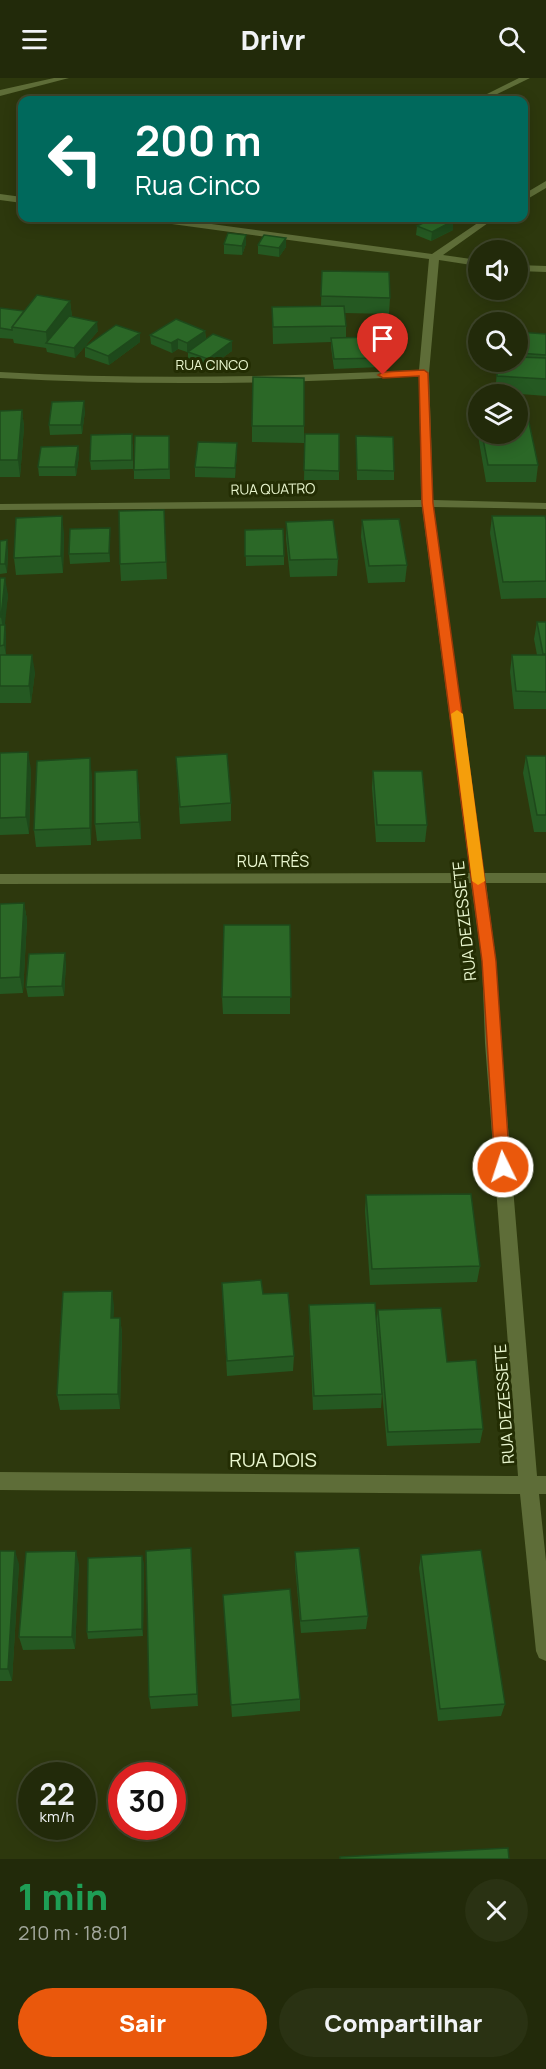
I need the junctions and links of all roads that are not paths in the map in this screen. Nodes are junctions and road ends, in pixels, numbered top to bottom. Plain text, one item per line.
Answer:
1 (65, 78) edge
2 (526, 78) edge
3 (0, 93) edge
4 (488, 96) edge
5 (546, 184) edge
6 (528, 195) edge
7 (0, 197) edge
8 (18, 199) edge
9 (179, 222) edge
10 (484, 222) edge
11 (434, 257) junction
12 (468, 262) edge
13 (528, 268) edge
14 (546, 269) edge
15 (424, 373) junction
16 (0, 375) edge
17 (427, 503) junction
18 (546, 506) edge
19 (0, 507) edge
20 (478, 878) junction
21 (546, 878) edge
22 (0, 879) edge
23 (0, 1481) edge
24 (537, 1484) edge
25 (546, 1651) edge

1 - 3 street
2 - 4 street
5 - 6 street
7 - 8 street
9 - 11 street
10 - 11 street
11 - 12 street
11 - 15 street, RUA DEZESSETE
13 - 14 street
15 - 16 street, RUA CINCO
15 - 17 street, RUA DEZESSETE
17 - 18 street, RUA QUATRO
17 - 19 street, RUA QUATRO
17 - 20 street, RUA DEZESSETE
20 - 21 street, RUA TRÊS
20 - 22 street, RUA TRÊS
20 - 24 street, RUA DEZESSETE
23 - 24 street, RUA DOIS
24 - 25 street, RUA DEZESSETE

